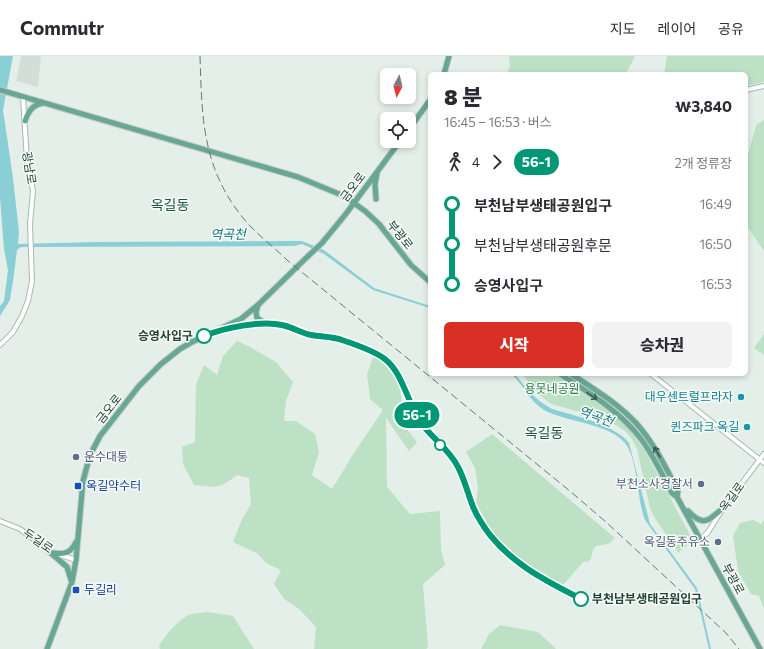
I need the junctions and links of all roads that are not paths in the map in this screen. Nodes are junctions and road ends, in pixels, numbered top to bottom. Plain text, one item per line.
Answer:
1 (449, 56) edge
2 (445, 72) edge
3 (764, 86) edge
4 (0, 90) edge
5 (748, 90) edge
6 (24, 97) junction
7 (45, 103) junction
8 (428, 103) edge
9 (416, 119) edge
10 (25, 121) junction
11 (395, 148) edge
12 (377, 171) junction
13 (376, 199) dead end
14 (354, 202) junction
15 (428, 280) edge
16 (259, 304) junction
17 (265, 323) joint
18 (213, 332) junction
19 (0, 345) edge
20 (563, 376) edge
21 (574, 376) edge
22 (654, 376) edge
23 (764, 454) edge
24 (760, 460) junction
25 (764, 463) edge
26 (677, 497) junction
27 (682, 505) junction
28 (724, 507) junction
29 (0, 521) edge
30 (77, 539) junction
31 (700, 540) junction
32 (44, 546) junction
33 (54, 553) junction
34 (76, 560) junction
35 (72, 582) junction
36 (47, 649) edge
37 (760, 649) edge

1 - 2 main road
3 - 5 street
4 - 6 main road, 부광로
6 - 7 main road, 부광로
6 - 10 street, 광남로
7 - 10 main road
7 - 14 main road, 부광로
8 - 9 main road
10 - 19 street, 광남로
11 - 12 main road, 금오로
12 - 13 main road
12 - 14 main road, 금오로
14 - 15 main road, 부광로
14 - 16 main road, 금오로
16 - 17 main road
16 - 18 main road, 금오로
17 - 18 street
18 - 30 main road, 금오로
20 -> 26 main road, 부광로
26 -> 21 main road, 부광로
22 - 24 street
23 - 24 street, 옥길로
24 - 25 street
24 - 28 street, 옥길로
26 - 27 main road, 부광로
27 - 28 main road
27 - 31 main road, 부광로
28 - 31 street, 옥길로
29 - 32 street, 두길로
30 - 33 main road
30 - 34 main road, 금오로
31 - 37 main road, 부광로
32 - 33 street, 두길로
32 - 35 main road
33 - 34 street, 두길로
34 - 35 main road, 금오로
35 - 36 main road, 금오로

